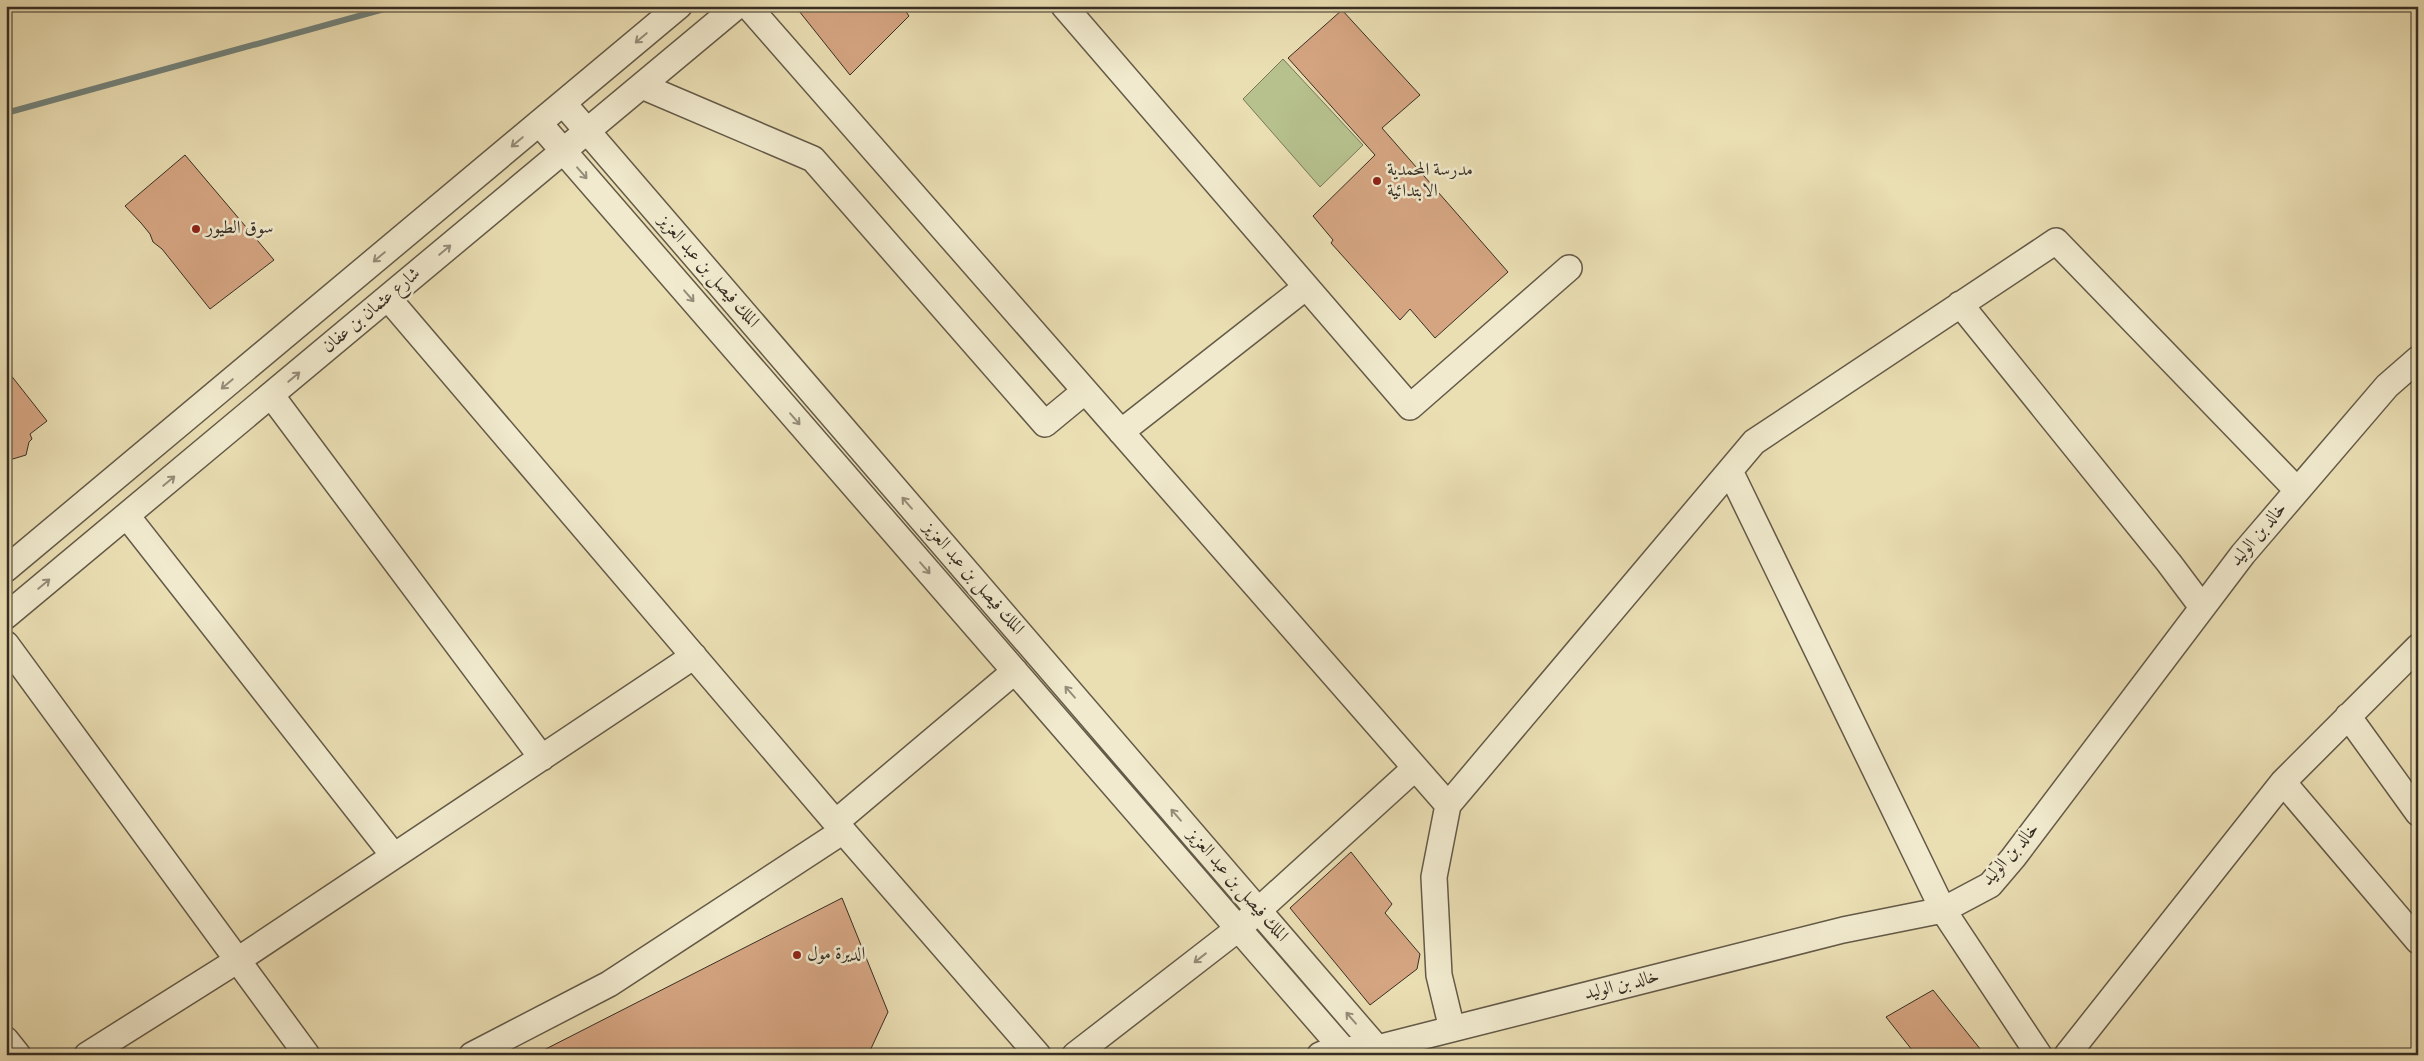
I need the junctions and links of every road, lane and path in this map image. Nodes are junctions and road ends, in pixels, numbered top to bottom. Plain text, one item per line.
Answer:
1 (679, 6) edge
2 (737, 6) edge
3 (748, 6) edge
4 (1064, 6) edge
5 (642, 86) junction
6 (563, 103) junction
7 (539, 124) junction
8 (587, 132) junction
9 (563, 152) junction
10 (1569, 268) dead end
11 (1306, 287) junction
12 (388, 298) junction
13 (1960, 304) junction
14 (2418, 359) edge
15 (1085, 390) junction
16 (271, 395) junction
17 (1121, 432) junction
18 (1730, 471) junction
19 (2297, 490) junction
20 (127, 516) junction
21 (6, 569) edge
22 (2202, 607) junction
23 (6, 616) edge
24 (6, 644) edge
25 (2418, 647) edge
26 (694, 656) junction
27 (1015, 671) junction
28 (2348, 716) junction
29 (542, 758) junction
30 (1415, 768) junction
31 (2283, 782) junction
32 (1448, 805) junction
33 (2418, 813) edge
34 (839, 826) junction
35 (394, 856) junction
36 (1258, 910) junction
37 (1943, 910) junction
38 (1239, 928) junction
39 (2418, 941) edge
40 (238, 960) junction
41 (1452, 1029) junction
42 (6, 1040) edge
43 (1346, 1052) edge
44 (1377, 1053) edge
45 (18, 1055) edge
46 (87, 1055) edge
47 (307, 1055) edge
48 (472, 1055) edge
49 (1038, 1055) edge
50 (1075, 1055) edge
51 (1320, 1055) edge
52 (2039, 1055) edge
53 (2067, 1055) edge

1 -> 6 street, شارع عثمان بن عفان
2 - 5 street, شارع عثمان بن عفان
3 - 15 street
4 - 11 street
5 - 8 street, شارع عثمان بن عفان
5 - 15 street
6 - 7 street, شارع عثمان بن عفان
6 - 8 street, الملك فيصل بن عبد العزيز
7 - 9 street, الملك فيصل بن عبد العزيز
7 -> 21 street, شارع عثمان بن عفان
8 - 9 street, شارع عثمان بن عفان
36 -> 8 street, الملك فيصل بن عبد العزيز
12 -> 9 street, شارع عثمان بن عفان
9 -> 27 street, الملك فيصل بن عبد العزيز
10 - 11 street
11 - 17 street
16 -> 12 street, شارع عثمان بن عفان
12 - 26 street
13 - 18 street
13 - 19 street
13 - 22 street
14 - 19 street, خالد بن الوليد
15 - 17 street
20 -> 16 street, شارع عثمان بن عفان
16 - 29 street
17 - 30 street
18 - 32 street
18 - 37 street
19 - 22 street, خالد بن الوليد
23 -> 20 street, شارع عثمان بن عفان
20 - 35 street
22 - 37 street, خالد بن الوليد
24 - 40 street
25 - 28 street
26 - 29 street
26 - 34 street
27 - 34 street
27 - 38 street, الملك فيصل بن عبد العزيز
28 - 31 street
28 - 33 street
29 - 35 street
30 - 32 street
30 - 36 street
31 - 39 street
31 - 53 street
32 - 41 street
34 - 48 street
34 - 49 street
35 - 40 street
36 - 38 street
44 -> 36 street, الملك فيصل بن عبد العزيز
37 - 41 street, خالد بن الوليد
37 - 52 street
38 - 43 street, الملك فيصل بن عبد العزيز
38 -> 50 street
40 - 46 street
40 - 47 street
41 - 44 street, خالد بن الوليد
42 - 45 street
43 - 44 street, خالد بن الوليد
43 - 51 street, خالد بن الوليد

